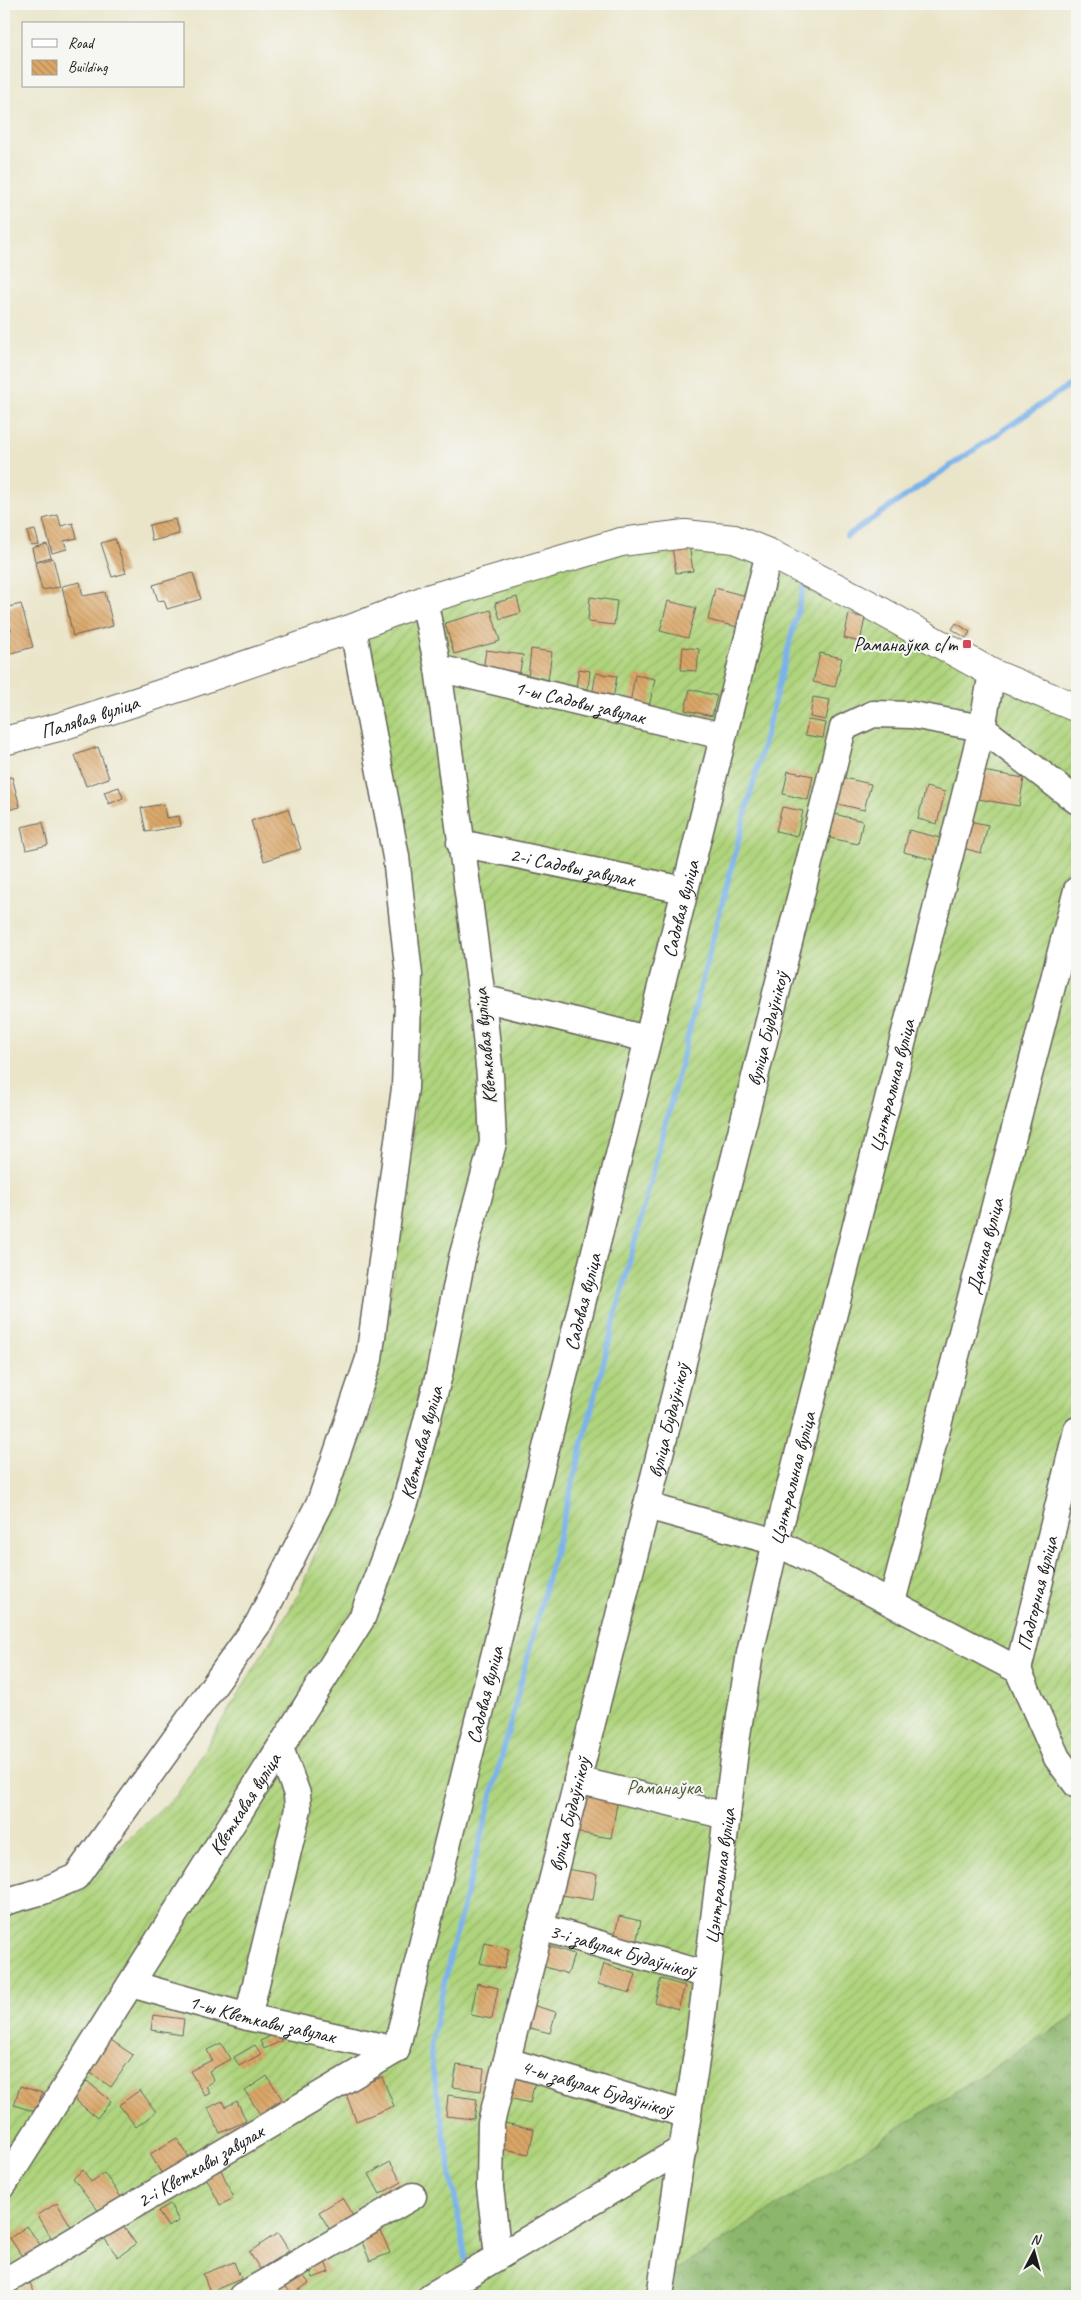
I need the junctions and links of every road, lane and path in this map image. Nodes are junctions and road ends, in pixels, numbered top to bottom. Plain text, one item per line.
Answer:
1 (769, 553) junction
2 (424, 600) junction
3 (353, 628) junction
4 (438, 668) junction
5 (992, 673) junction
6 (1077, 708) edge
7 (982, 728) junction
8 (723, 736) junction
9 (4, 741) edge
10 (1077, 801) edge
11 (460, 843) junction
12 (684, 890) junction
13 (1077, 890) edge
14 (482, 998) junction
15 (647, 1039) junction
16 (1077, 1430) edge
17 (647, 1506) junction
18 (776, 1542) junction
19 (892, 1602) junction
20 (1018, 1670) junction
21 (280, 1748) junction
22 (577, 1780) junction
23 (1077, 1785) edge
24 (727, 1816) junction
25 (4, 1902) edge
26 (540, 1927) junction
27 (707, 1975) junction
28 (131, 1984) junction
29 (248, 2017) junction
30 (396, 2050) junction
31 (507, 2061) junction
32 (688, 2116) junction
33 (684, 2148) junction
34 (4, 2184) edge
35 (413, 2196) dead end
36 (498, 2256) junction
37 (4, 2282) edge
38 (242, 2296) edge
39 (431, 2296) edge
40 (660, 2296) edge

1 - 2 main road, Палявая вуліца
1 - 5 main road, Палявая вуліца
1 - 8 street, Садовая вуліца
2 - 3 main road, Палявая вуліца
2 - 4 street, Кветкавая вуліца
3 - 9 main road, Палявая вуліца
3 - 25 street
4 - 8 street, 1-ы Садовы завулак
4 - 11 street, Кветкавая вуліца
5 - 6 main road, Палявая вуліца
5 - 7 street, Цэнтральная вуліца
7 - 10 street
7 - 17 street, вуліца Будаўнікоў
7 - 18 street, Цэнтральная вуліца
8 - 12 street, Садовая вуліца
11 - 12 street, 2-і Садовы завулак
11 - 14 street, Кветкавая вуліца
12 - 15 street, Садовая вуліца
13 - 19 street, Дачная вуліца
14 - 15 street
14 - 21 street, Кветкавая вуліца
15 - 30 street, Садовая вуліца
16 - 20 street, Падгорная вуліца
17 - 18 street
17 - 22 street, вуліца Будаўнікоў
18 - 19 street
18 - 24 street, Цэнтральная вуліца
19 - 20 street
20 - 23 street
21 - 28 street, Кветкавая вуліца
21 - 29 street
22 - 24 street
22 - 26 street, вуліца Будаўнікоў
24 - 27 street, Цэнтральная вуліца
26 - 27 street, 3-і завулак Будаўнікоў
26 - 31 street, вуліца Будаўнікоў
27 - 32 street, Цэнтральная вуліца
28 - 29 street, 1-ы Кветкавы завулак
28 - 34 street, Кветкавая вуліца
29 - 30 street, 1-ы Кветкавы завулак
30 - 37 street, 2-і Кветкавы завулак
31 - 32 street, 4-ы завулак Будаўнікоў
31 - 36 street, вуліца Будаўнікоў
32 - 33 street, Цэнтральная вуліца
33 - 36 street
33 - 40 street, Цэнтральная вуліца
35 - 38 street
36 - 39 street

